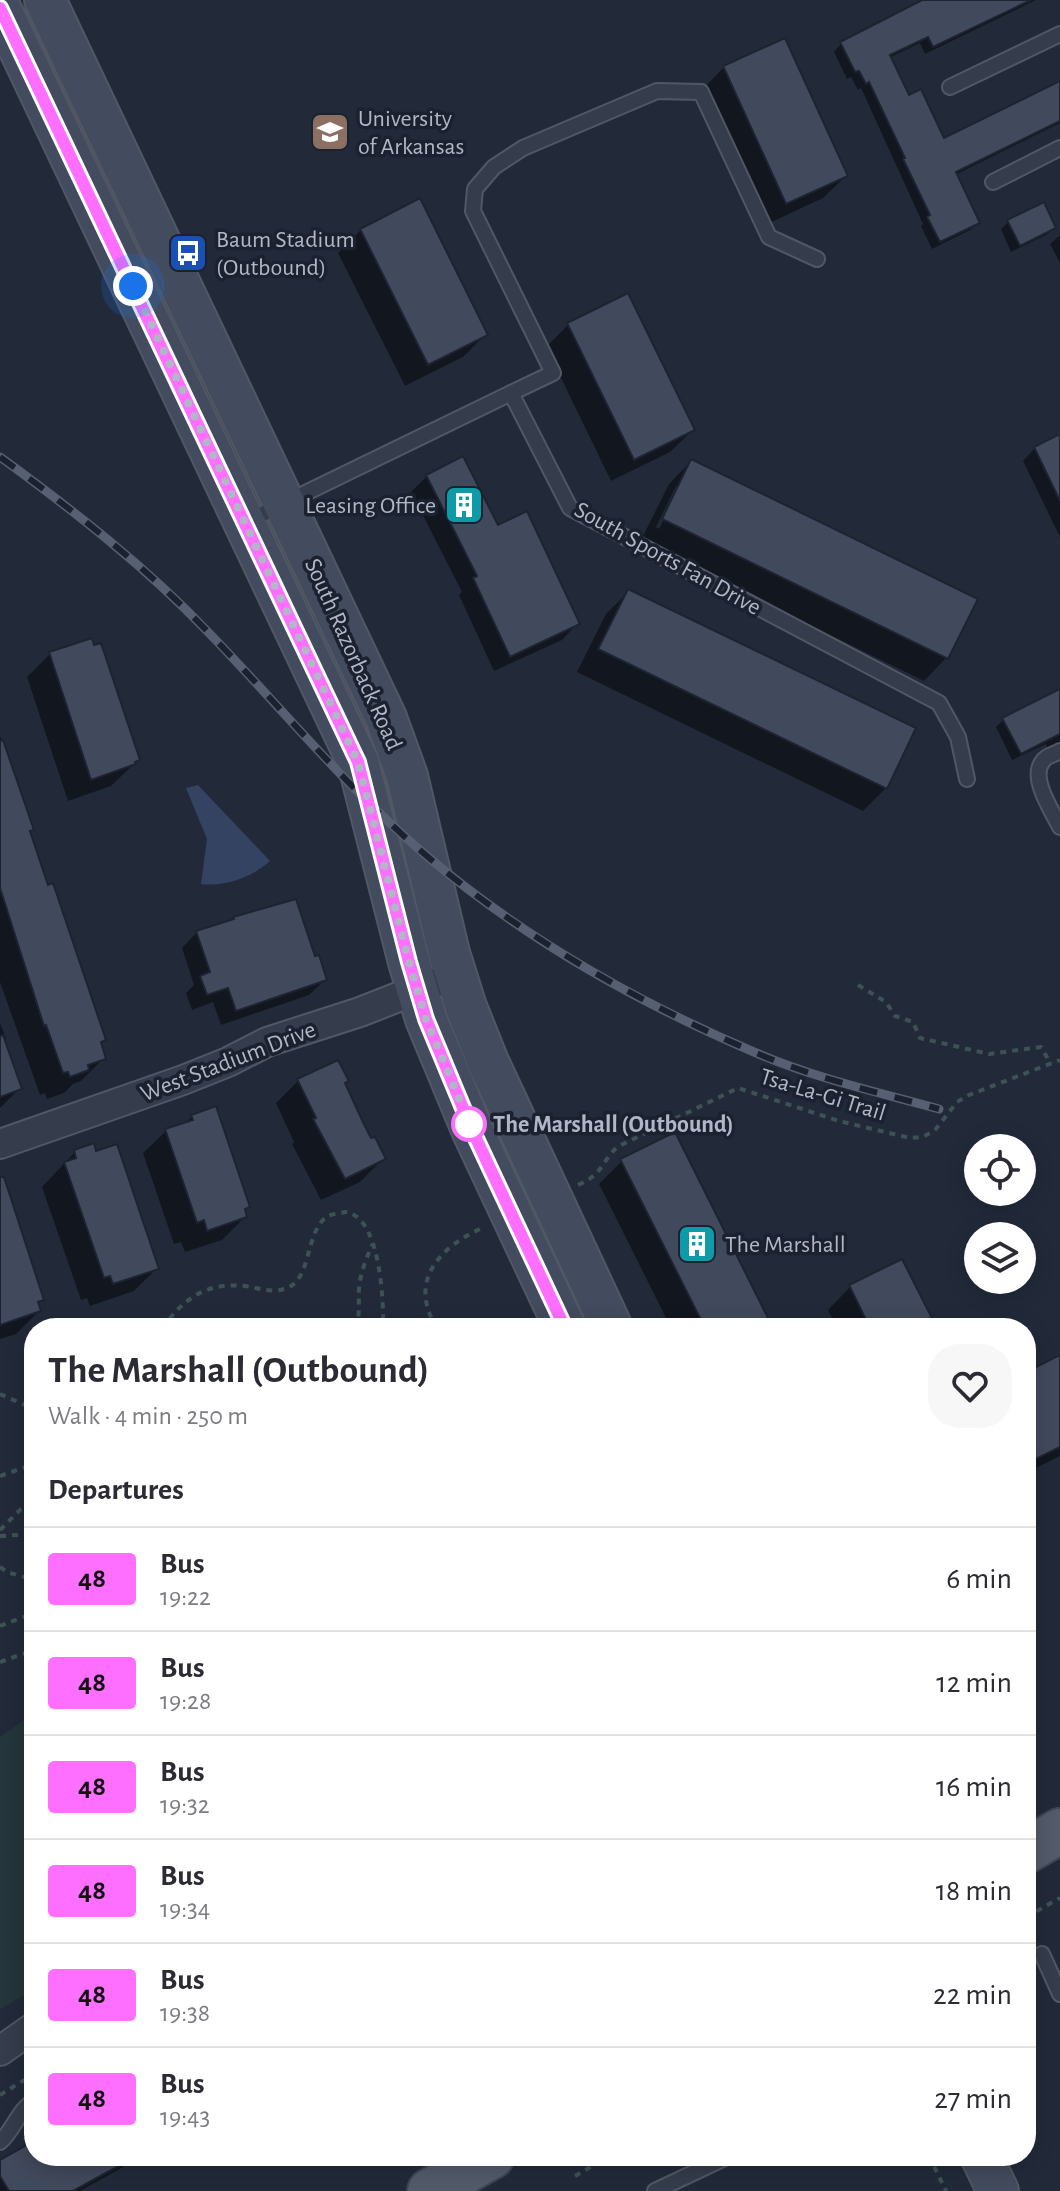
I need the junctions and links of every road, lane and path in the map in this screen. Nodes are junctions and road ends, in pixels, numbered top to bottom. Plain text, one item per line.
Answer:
1 (45, 0) edge
2 (0, 8) edge
3 (1059, 38) edge
4 (950, 87) dead end
5 (1060, 148) edge
6 (993, 182) dead end
7 (817, 259) dead end
8 (511, 393) junction
9 (285, 502) junction
10 (245, 522) junction
11 (1060, 751) edge
12 (967, 779) dead end
13 (1060, 827) edge
14 (456, 975) junction
15 (858, 985) dead end
16 (417, 989) junction
17 (1060, 1060) edge
18 (1049, 1062) junction
19 (0, 1144) edge
20 (551, 1197) junction
21 (511, 1215) junction
22 (372, 1244) junction
23 (170, 1318) edge
24 (359, 1318) edge
25 (384, 1318) edge
26 (432, 1318) edge
27 (560, 1318) edge
28 (607, 1318) edge
29 (0, 1394) edge
30 (24, 1405) edge
31 (24, 1468) edge
32 (0, 1476) edge
33 (24, 1507) edge
34 (0, 1533) edge
35 (24, 1534) edge
36 (0, 1567) edge
37 (24, 1577) edge
38 (24, 1617) edge
39 (0, 1626) edge
40 (24, 1654) edge
41 (0, 1662) edge
42 (1060, 1831) edge
43 (1036, 1845) edge
44 (1058, 1899) edge
45 (1060, 1909) edge
46 (1036, 1911) edge
47 (1042, 1954) dead end
48 (1060, 1994) edge
49 (24, 2034) edge
50 (0, 2051) edge
51 (24, 2080) edge
52 (0, 2095) edge
53 (24, 2108) edge
54 (0, 2142) edge
55 (474, 2166) edge
56 (592, 2166) edge
57 (708, 2166) edge
58 (934, 2166) edge
59 (986, 2166) edge
60 (575, 2176) dead end
61 (430, 2191) edge
62 (655, 2191) edge
63 (946, 2191) edge
64 (998, 2191) edge

1 - 9 main road, South Razorback Road
2 - 10 main road, South Razorback Road
3 - 4 lane
5 - 6 lane
7 - 8 lane
8 - 9 lane
8 - 12 lane, South Sports Fan Drive
9 - 10 lane
9 - 14 main road, South Razorback Road
10 - 16 main road, South Razorback Road
11 - 13 lane
14 - 16 street, West Stadium Drive
14 - 20 main road, South Razorback Road
15 - 18 path
16 - 19 street, West Stadium Drive
16 - 21 main road, South Razorback Road
17 - 18 path, Tsa-La-Gi Trail
18 - 20 path, Tsa-La-Gi Trail
20 - 28 main road, South Razorback Road
21 - 26 path
21 - 27 main road, South Razorback Road
22 - 23 path
22 - 24 path
22 - 25 path
29 - 30 path
31 - 32 path
33 - 34 path
34 - 35 path
36 - 37 path
38 - 39 path
40 - 41 path
42 - 43 main road
44 - 45 path
44 - 46 path
47 - 48 lane
49 - 50 street
51 - 52 path
53 - 54 lane
55 - 61 main road
56 - 60 path
57 - 62 lane
58 - 63 path
59 - 64 main road

